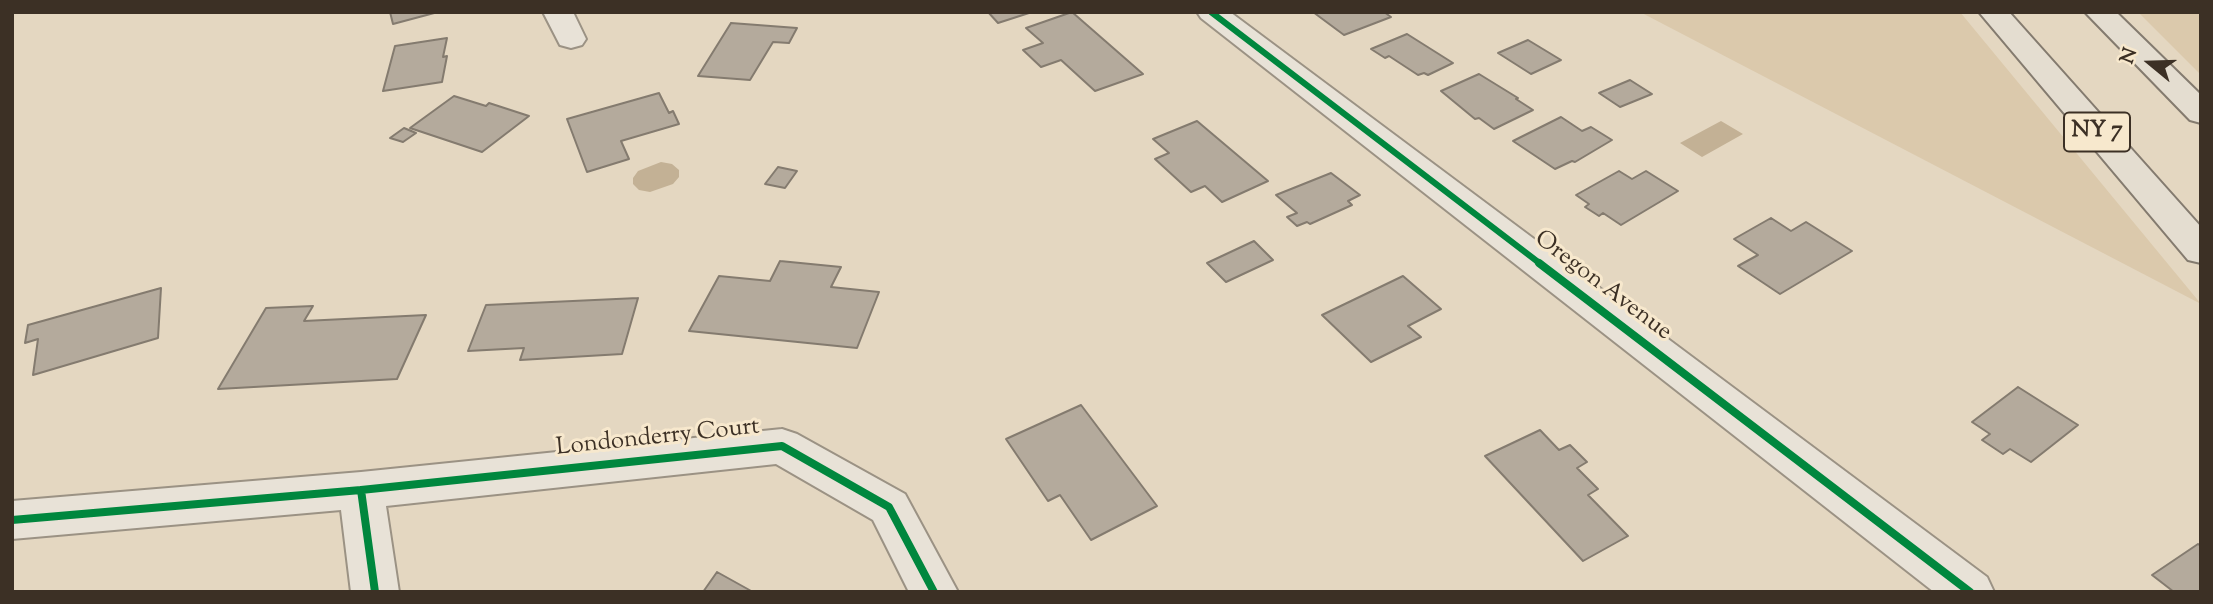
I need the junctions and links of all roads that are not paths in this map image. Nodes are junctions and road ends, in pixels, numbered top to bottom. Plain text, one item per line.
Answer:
1 (558, 12) edge
2 (1210, 12) edge
3 (1993, 12) edge
4 (2099, 12) edge
5 (571, 39) dead end
6 (2201, 113) edge
7 (2201, 251) edge
8 (361, 490) junction
9 (12, 520) edge
10 (375, 592) edge
11 (934, 592) edge
12 (1970, 592) edge

1 - 5 street
2 - 12 street, Oregon Avenue
3 - 7 highway, NY 7
4 - 6 highway
8 - 9 street, Londonderry Court
8 - 10 street
8 - 11 street, Londonderry Court

